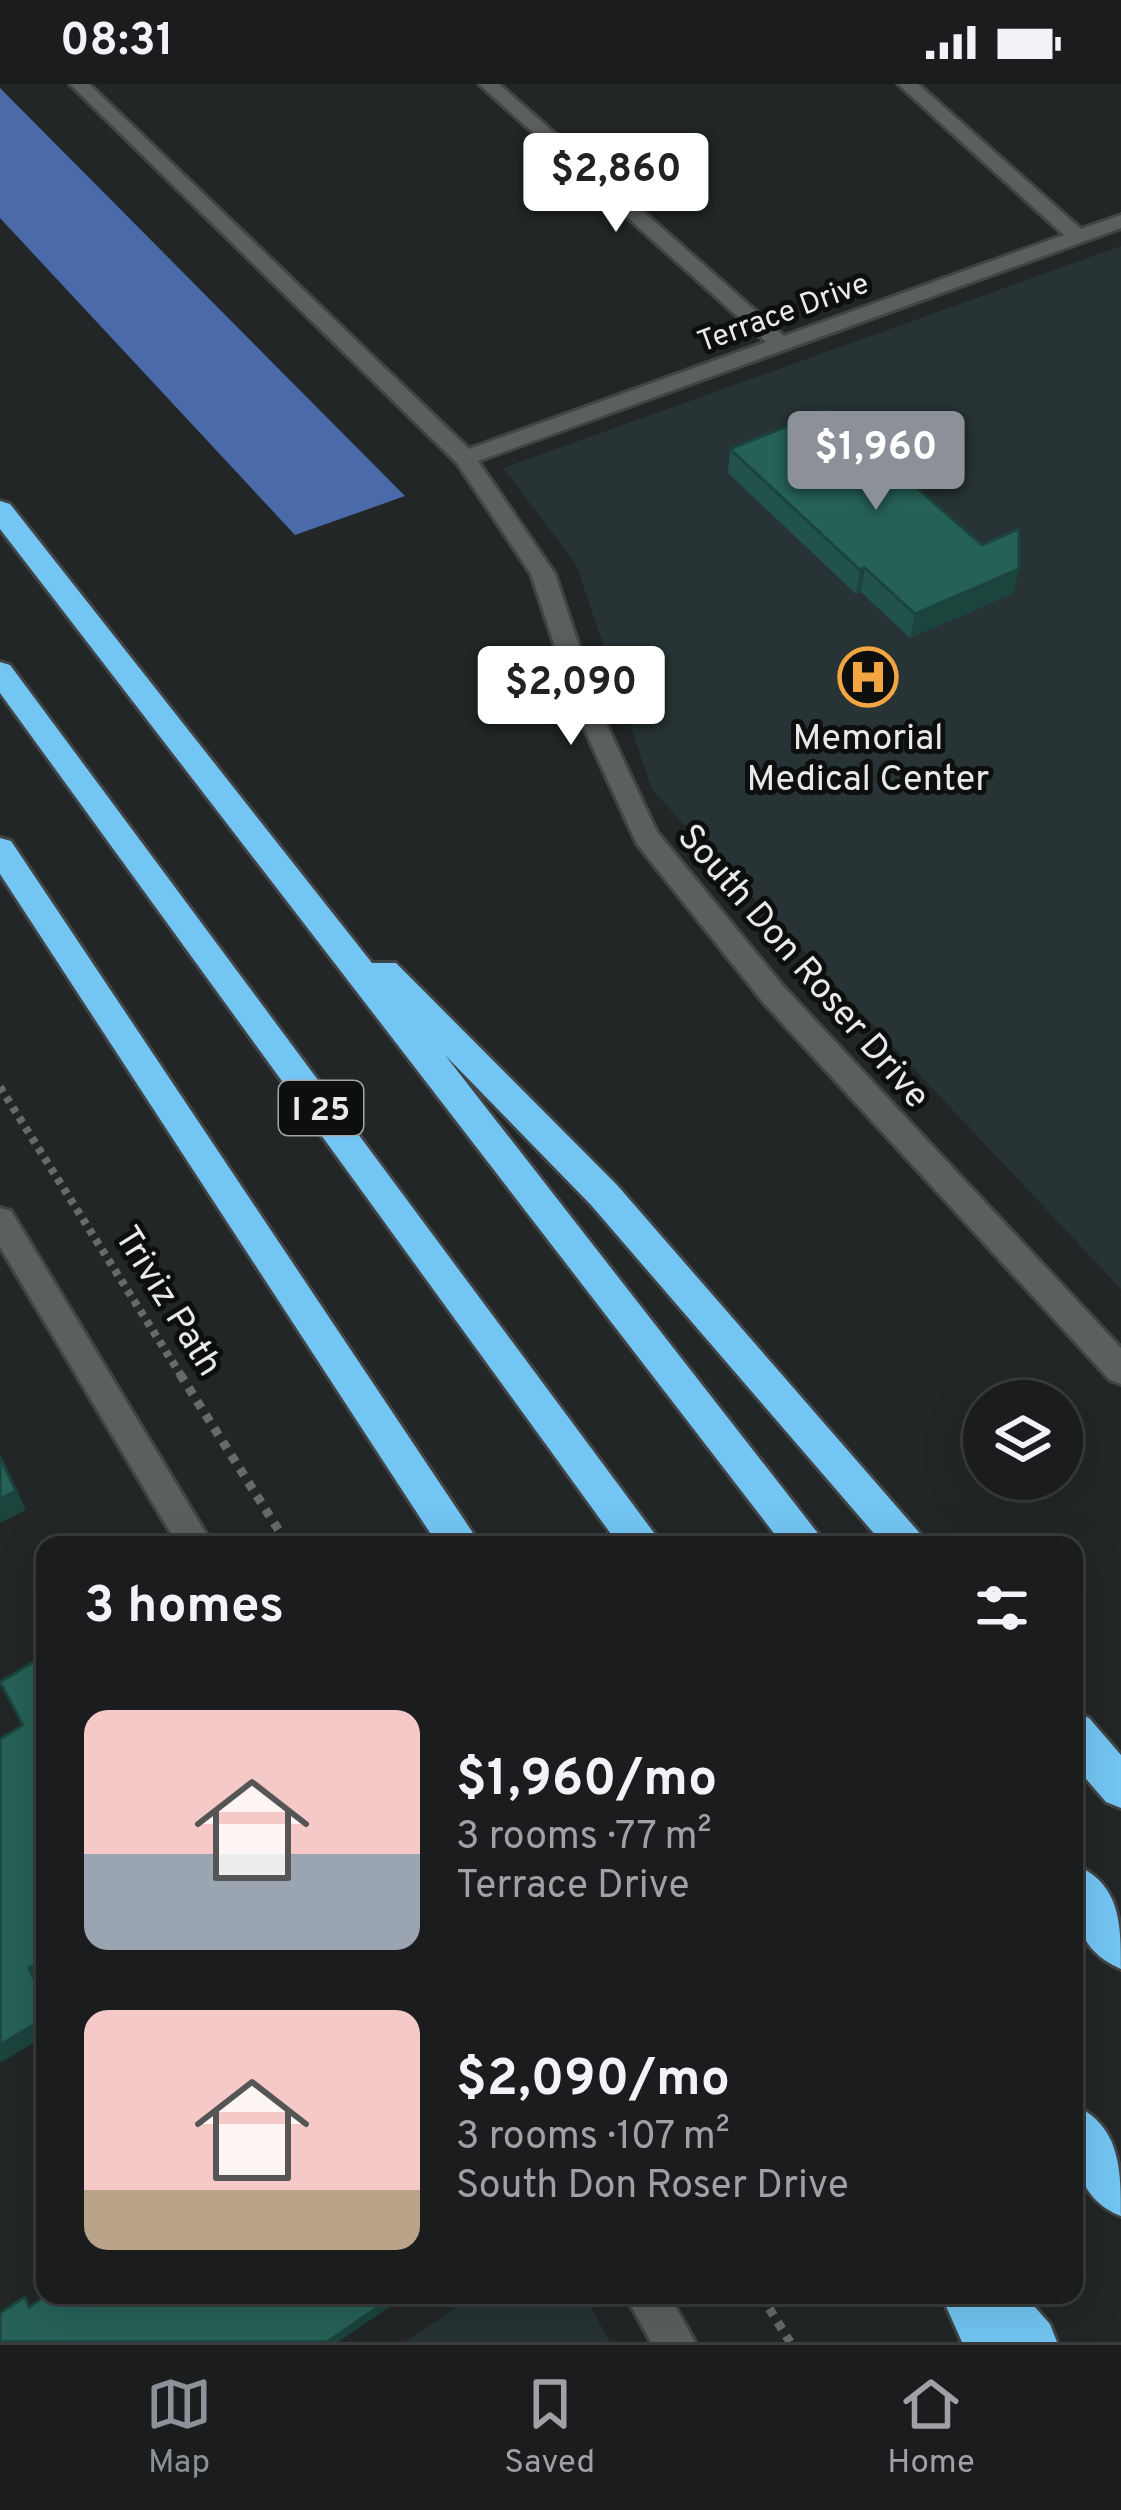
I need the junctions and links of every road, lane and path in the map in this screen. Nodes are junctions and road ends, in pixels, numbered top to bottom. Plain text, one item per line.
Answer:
1 (79, 84) edge
2 (488, 84) edge
3 (907, 84) edge
4 (1121, 221) edge
5 (1078, 237) junction
6 (781, 344) junction
7 (465, 458) junction
8 (0, 510) edge
9 (0, 672) edge
10 (0, 849) edge
11 (264, 850) junction
12 (0, 1087) edge
13 (0, 1220) edge
14 (1121, 1370) edge
15 (191, 1536) edge
16 (282, 1536) edge
17 (455, 1536) edge
18 (636, 1536) edge
19 (800, 1536) edge
20 (902, 1536) edge
21 (1083, 1743) edge
22 (1121, 1787) edge
23 (1083, 1897) edge
24 (1121, 1946) edge
25 (1083, 2140) edge
26 (1121, 2192) edge
27 (651, 2304) edge
28 (767, 2304) edge
29 (971, 2304) edge
30 (999, 2304) edge
31 (674, 2342) edge
32 (790, 2342) edge
33 (988, 2342) edge
34 (1032, 2342) edge

1 - 7 street, South Don Roser Drive
2 - 6 street
3 - 5 street
4 - 5 street, Terrace Drive
5 - 6 street, Terrace Drive
6 - 7 street, Terrace Drive
7 - 14 street, South Don Roser Drive
8 - 11 highway
9 - 18 highway, I 25
10 - 17 highway
11 - 19 highway
11 - 20 highway
12 - 16 path, Triviz Path
13 - 15 street
21 - 22 highway
23 - 24 highway
25 - 26 highway
27 - 31 street
28 - 32 path
29 - 33 highway
30 - 34 highway

